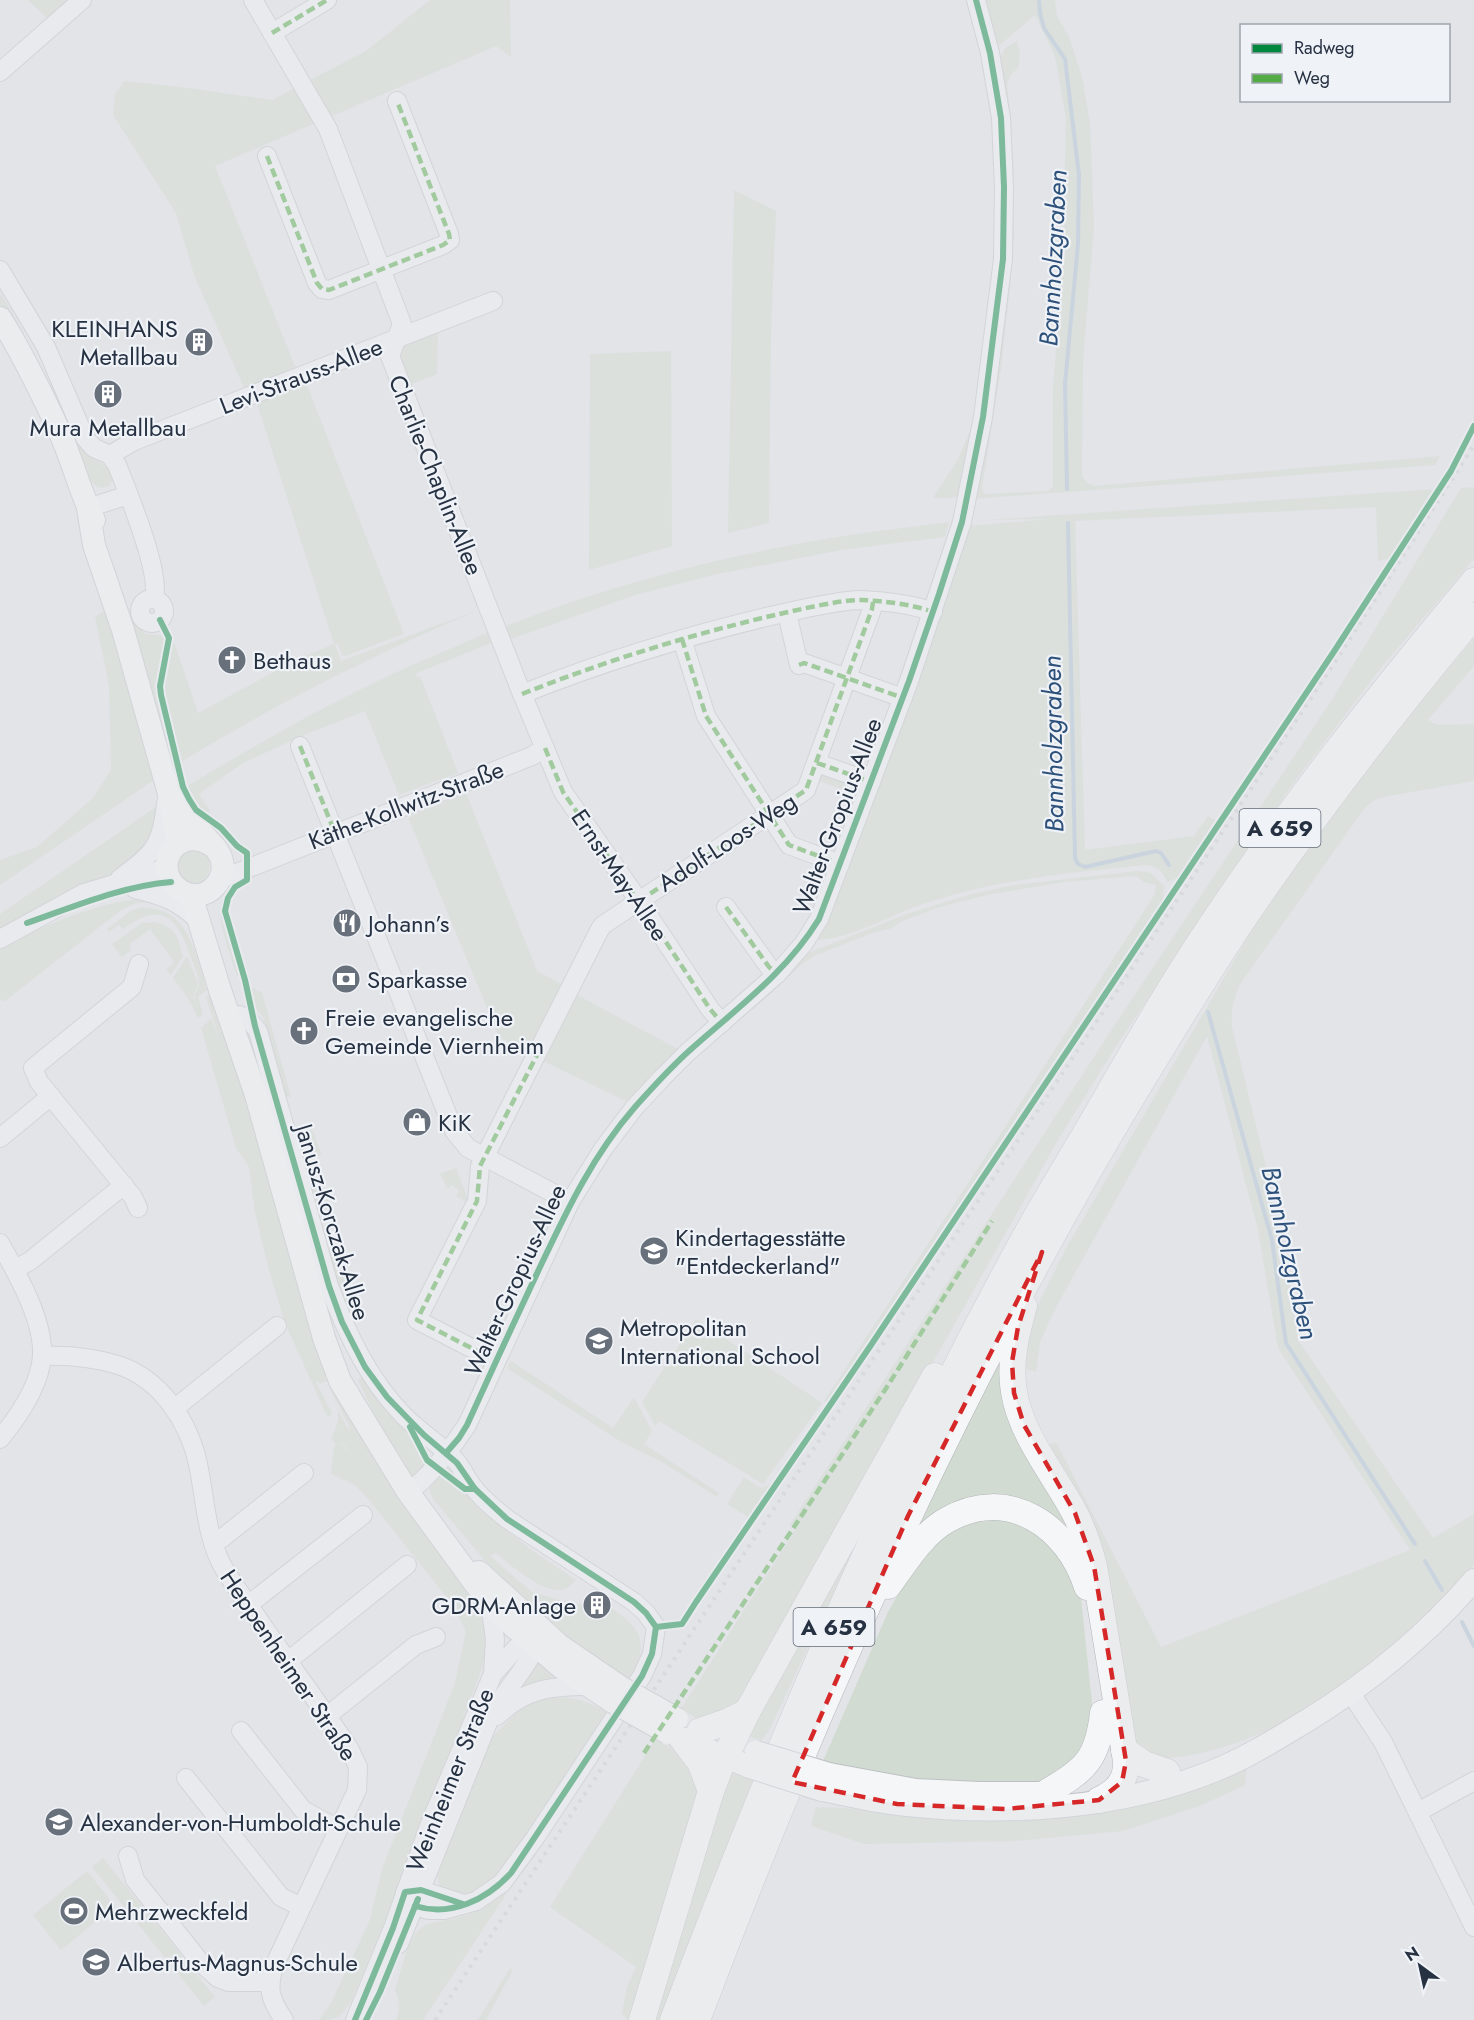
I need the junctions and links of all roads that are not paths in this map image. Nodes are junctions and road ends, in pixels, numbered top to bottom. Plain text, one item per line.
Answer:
1 (82, 0) edge
2 (253, 0) edge
3 (327, 0) edge
4 (976, 0) edge
5 (272, 33) junction
6 (0, 72) edge
7 (397, 101) dead end
8 (267, 156) dead end
9 (382, 269) junction
10 (0, 270) edge
11 (493, 301) dead end
12 (0, 318) edge
13 (396, 339) junction
14 (110, 455) junction
15 (128, 495) junction
16 (88, 508) junction
17 (1474, 581) edge
18 (154, 598) dead end
19 (873, 602) junction
20 (933, 612) junction
21 (787, 613) junction
22 (1474, 616) edge
23 (493, 618) joint
24 (682, 639) junction
25 (848, 678) junction
26 (522, 694) junction
27 (903, 698) junction
28 (300, 746) dead end
29 (545, 748) junction
30 (817, 763) junction
31 (871, 782) junction
32 (168, 790) junction
33 (769, 815) junction
34 (335, 833) junction
35 (177, 844) junction
36 (215, 849) junction
37 (266, 861) junction
38 (840, 864) junction
39 (169, 875) junction
40 (111, 884) junction
41 (135, 888) junction
42 (208, 888) junction
43 (639, 900) junction
44 (726, 907) dead end
45 (27, 923) junction
46 (201, 924) junction
47 (0, 939) edge
48 (139, 964) dead end
49 (777, 974) junction
50 (239, 1015) junction
51 (723, 1023) junction
52 (256, 1095) junction
53 (51, 1096) junction
54 (0, 1138) edge
55 (485, 1158) junction
56 (124, 1185) junction
57 (570, 1202) junction
58 (138, 1208) dead end
59 (0, 1243) edge
60 (1031, 1249) junction
61 (15, 1269) junction
62 (277, 1326) dead end
63 (483, 1354) dead end
64 (42, 1356) junction
65 (174, 1409) junction
66 (0, 1439) edge
67 (440, 1459) junction
68 (304, 1473) dead end
69 (408, 1492) junction
70 (363, 1515) dead end
71 (430, 1522) junction
72 (214, 1540) junction
73 (407, 1566) dead end
74 (1474, 1580) edge
75 (490, 1604) junction
76 (248, 1605) junction
77 (855, 1632) junction
78 (436, 1637) dead end
79 (535, 1639) junction
80 (288, 1661) junction
81 (493, 1674) junction
82 (587, 1686) junction
83 (1350, 1692) junction
84 (617, 1695) junction
85 (747, 1712) junction
86 (1104, 1713) junction
87 (327, 1716) junction
88 (486, 1728) junction
89 (241, 1731) dead end
90 (682, 1731) junction
91 (1279, 1736) junction
92 (728, 1750) junction
93 (1124, 1750) junction
94 (1167, 1772) junction
95 (186, 1778) dead end
96 (1474, 1781) edge
97 (826, 1782) junction
98 (1130, 1788) junction
99 (711, 1791) junction
100 (1047, 1792) junction
101 (1099, 1800) joint
102 (1418, 1812) junction
103 (339, 1829) junction
104 (128, 1856) dead end
105 (414, 1896) junction
106 (301, 1907) junction
107 (1474, 1927) edge
108 (270, 1982) junction
109 (284, 2020) edge
110 (355, 2020) edge
111 (366, 2020) edge
112 (642, 2020) edge
113 (674, 2020) edge
114 (697, 2020) edge

1 - 6 street
2 - 5 street, Charlie-Chaplin-Allee
3 - 5 street
4 - 20 street, Walter-Gropius-Allee
5 - 9 street, Charlie-Chaplin-Allee
7 - 9 street
8 - 9 street
9 - 13 street, Charlie-Chaplin-Allee
10 - 14 street
11 - 13 street, Levi-Strauss-Allee
12 - 16 main road
13 - 14 street, Levi-Strauss-Allee
13 - 23 street, Charlie-Chaplin-Allee
14 - 15 street
15 - 16 street
15 - 18 street
16 - 32 main road
17 - 60 highway, A 659
19 - 20 street
19 - 21 street
19 - 25 street, Adolf-Loos-Weg
20 - 27 street, Walter-Gropius-Allee
21 - 24 street
21 - 25 street
22 - 60 highway, A 659
23 - 26 street, Ernst-May-Allee
24 - 26 street
24 - 33 street
25 - 27 street
25 - 30 street, Adolf-Loos-Weg
26 - 29 street, Ernst-May-Allee
27 - 31 street, Walter-Gropius-Allee
28 - 34 street
29 - 34 street, Käthe-Kollwitz-Straße
29 - 43 street, Ernst-May-Allee
30 - 31 street
30 - 33 street, Adolf-Loos-Weg
31 - 38 street, Walter-Gropius-Allee
32 - 35 main road
32 - 36 main road
32 - 40 street
33 - 38 street
33 - 43 street, Adolf-Loos-Weg
34 - 37 street, Käthe-Kollwitz-Straße
34 - 55 street
35 - 36 main road
35 - 39 main road
36 - 37 street, Käthe-Kollwitz-Straße
36 - 42 main road
37 - 42 street, Käthe-Kollwitz-Straße
38 - 49 street, Walter-Gropius-Allee
39 - 40 street
39 - 41 street
39 - 42 main road
40 - 45 street
41 - 45 street
41 - 46 street
42 - 46 main road
42 - 50 main road
43 - 51 street, Ernst-May-Allee
43 - 55 street, Adolf-Loos-Weg
44 - 49 street
45 - 47 street
46 - 52 main road
48 - 53 street
49 - 51 street, Walter-Gropius-Allee
50 - 52 main road
50 - 67 street, Janusz-Korczak-Allee
51 - 57 street, Walter-Gropius-Allee
52 - 69 main road
53 - 54 street
53 - 56 street
55 - 57 street
55 - 63 street, Adolf-Loos-Weg
56 - 58 street
56 - 61 street
57 - 67 street, Walter-Gropius-Allee
59 - 61 street
60 - 77 highway, A 659
60 - 85 highway
60 - 93 highway
60 - 113 highway, A 659
61 - 64 street
62 - 65 street
64 - 65 street, Heppenheimer Straße
64 - 66 street
65 - 72 street, Heppenheimer Straße
67 - 69 street, Walter-Gropius-Allee
67 - 105 street, Janusz-Korczak-Allee
68 - 72 street
69 - 71 main road
70 - 76 street
71 - 75 main road
71 - 79 main road
72 - 76 street, Heppenheimer Straße
73 - 80 street
74 - 83 main road
75 - 79 main road
75 - 81 street, Weinheimer Straße
76 - 80 street, Heppenheimer Straße
77 - 86 highway
77 - 114 highway, A 659
78 - 87 street
79 - 81 street, Weinheimer Straße
79 - 82 main road
79 - 84 main road
79 - 88 street, Weinheimer Straße
80 - 87 street, Heppenheimer Straße
81 - 105 street, Weinheimer Straße
82 - 84 main road
82 - 88 street, Weinheimer Straße
83 - 91 main road
83 - 102 street
84 - 90 main road, bridge
85 - 90 highway
85 - 92 highway
86 - 98 highway
86 - 100 highway
87 - 103 street, Heppenheimer Straße
88 - 105 street, Weinheimer Straße
89 - 103 street
90 - 92 main road
90 - 99 highway
91 - 94 main road
91 - 98 main road
92 - 97 main road, bridge
92 - 99 highway
93 - 94 highway
93 - 98 highway
94 - 98 main road
95 - 106 street
96 - 102 street
97 - 100 main road
97 - 101 main road
98 - 100 main road
98 - 101 highway
99 - 112 highway
102 - 107 street
103 - 106 street, Heppenheimer Straße
104 - 108 street
105 - 110 street, Weinheimer Straße
105 - 111 street, Weinheimer Straße
106 - 108 street, Heppenheimer Straße
108 - 109 street

